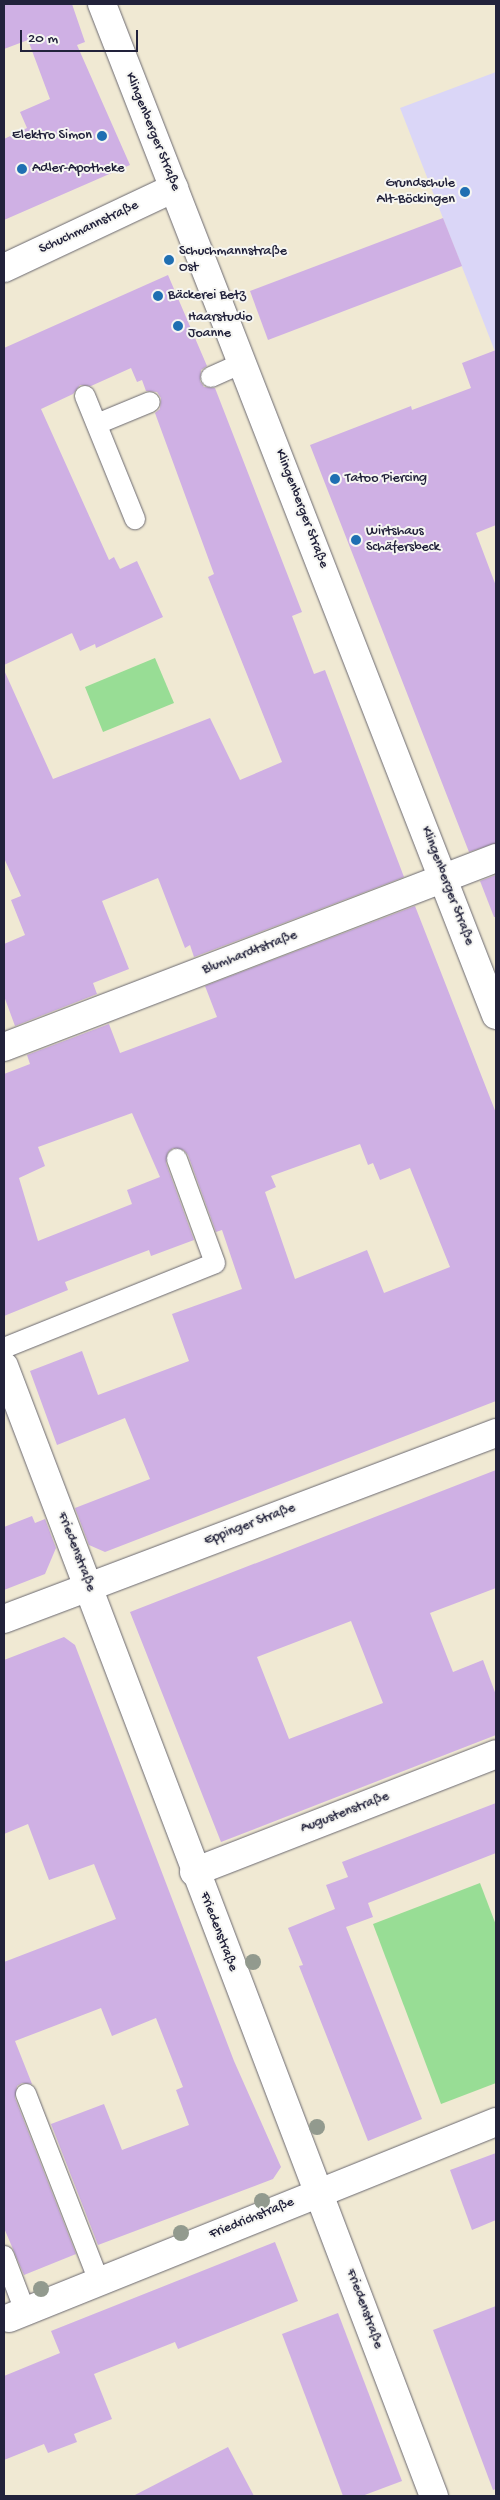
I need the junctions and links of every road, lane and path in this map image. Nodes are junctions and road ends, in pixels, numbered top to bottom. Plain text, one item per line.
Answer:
1 (102, 4) edge
2 (174, 188) junction
3 (4, 268) edge
4 (243, 363) junction
5 (211, 377) dead end
6 (86, 396) dead end
7 (150, 402) dead end
8 (97, 424) junction
9 (136, 519) dead end
10 (496, 858) edge
11 (445, 878) junction
12 (496, 1015) edge
13 (4, 1047) edge
14 (177, 1159) dead end
15 (4, 1348) edge
16 (4, 1366) edge
17 (496, 1433) edge
18 (89, 1586) junction
19 (4, 1619) edge
20 (496, 1754) edge
21 (194, 1872) junction
22 (26, 2094) dead end
23 (496, 2122) edge
24 (320, 2191) junction
25 (4, 2256) edge
26 (99, 2281) junction
27 (17, 2314) joint
28 (434, 2496) edge

1 - 2 street, Klingenberger Straße
2 - 3 street, Schuchmannstraße
2 - 4 street, Klingenberger Straße
4 - 5 lane
4 - 11 street, Klingenberger Straße
6 - 8 lane
7 - 8 lane
8 - 9 lane
10 - 11 street, Blumhardtstraße
11 - 12 street, Klingenberger Straße
11 - 13 street, Blumhardtstraße
14 - 15 lane
16 - 18 street, Friedenstraße
17 - 18 street, Eppinger Straße
18 - 19 street, Eppinger Straße
18 - 21 street, Friedenstraße
20 - 21 street, Augustenstraße
21 - 24 street, Friedenstraße
22 - 26 lane
23 - 24 street, Friedrichstraße
24 - 26 street, Friedrichstraße
24 - 28 street, Friedenstraße
25 - 27 lane
26 - 27 street, Friedrichstraße

